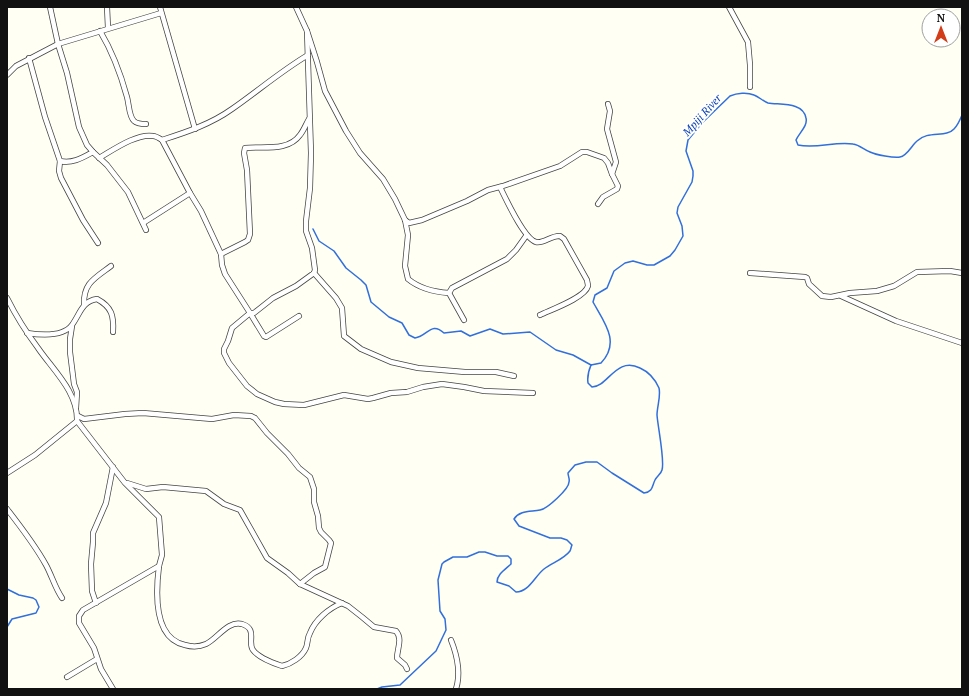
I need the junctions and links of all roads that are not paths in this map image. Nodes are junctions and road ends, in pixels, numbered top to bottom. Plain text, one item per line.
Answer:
1 (50, 7) edge
2 (107, 7) edge
3 (160, 7) edge
4 (296, 7) edge
5 (728, 7) edge
6 (161, 13) junction
7 (108, 28) junction
8 (100, 31) junction
9 (307, 31) junction
10 (58, 44) junction
11 (308, 55) junction
12 (29, 58) junction
13 (7, 75) edge
14 (750, 87) dead end
15 (608, 104) dead end
16 (309, 118) junction
17 (146, 124) dead end
18 (195, 129) junction
19 (162, 140) junction
20 (93, 152) junction
21 (99, 158) junction
22 (60, 161) junction
23 (612, 174) junction
24 (500, 187) junction
25 (190, 194) junction
26 (598, 204) dead end
27 (405, 220) junction
28 (143, 224) junction
29 (146, 230) dead end
30 (526, 236) junction
31 (98, 243) dead end
32 (222, 254) junction
33 (111, 266) dead end
34 (314, 273) junction
35 (750, 273) dead end
36 (962, 273) edge
37 (449, 293) junction
38 (841, 296) junction
39 (7, 298) edge
40 (84, 305) junction
41 (250, 313) junction
42 (540, 315) dead end
43 (299, 316) dead end
44 (464, 320) dead end
45 (72, 326) junction
46 (113, 332) dead end
47 (27, 333) junction
48 (962, 343) edge
49 (514, 376) dead end
50 (533, 393) dead end
51 (76, 408) junction
52 (77, 418) junction
53 (113, 467) junction
54 (7, 473) edge
55 (125, 483) junction
56 (7, 509) edge
57 (159, 566) junction
58 (300, 584) junction
59 (62, 598) dead end
60 (96, 603) junction
61 (342, 603) junction
62 (451, 640) dead end
63 (97, 659) junction
64 (407, 669) dead end
65 (67, 677) dead end
66 (113, 689) edge
67 (456, 689) edge

1 - 10 street
2 - 7 street
3 - 6 street
4 - 9 street
5 - 14 street
6 - 7 street
6 - 18 street
7 - 8 street
8 - 10 street
8 - 17 street
9 - 11 street
9 - 27 street
10 - 12 street
10 - 20 street
11 - 16 street
11 - 18 street
12 - 13 street
12 - 22 street
15 - 23 street
16 - 32 street
16 - 34 street
18 - 19 street
19 - 21 street
19 - 25 street
20 - 21 street
20 - 22 street
21 - 28 street
22 - 31 street
23 - 24 street
23 - 26 street
24 - 27 street
24 - 30 street
25 - 28 street
25 - 32 street
27 - 37 street
28 - 29 street
30 - 37 street
30 - 42 street
32 - 41 street
33 - 40 street
34 - 41 street
34 - 49 street
35 - 38 street
36 - 38 street
37 - 44 street
38 - 48 street
39 - 47 street
40 - 45 street
40 - 46 street
41 - 43 street
41 - 50 street
45 - 47 street
45 - 51 street
47 - 51 street
51 - 52 street
52 - 53 street
52 - 54 street
52 - 58 street
53 - 55 street
53 - 60 street
55 - 57 street
55 - 58 street
56 - 59 street
57 - 60 street
57 - 61 street
58 - 61 street
60 - 63 street
61 - 64 street
62 - 67 street
63 - 65 street
63 - 66 street

